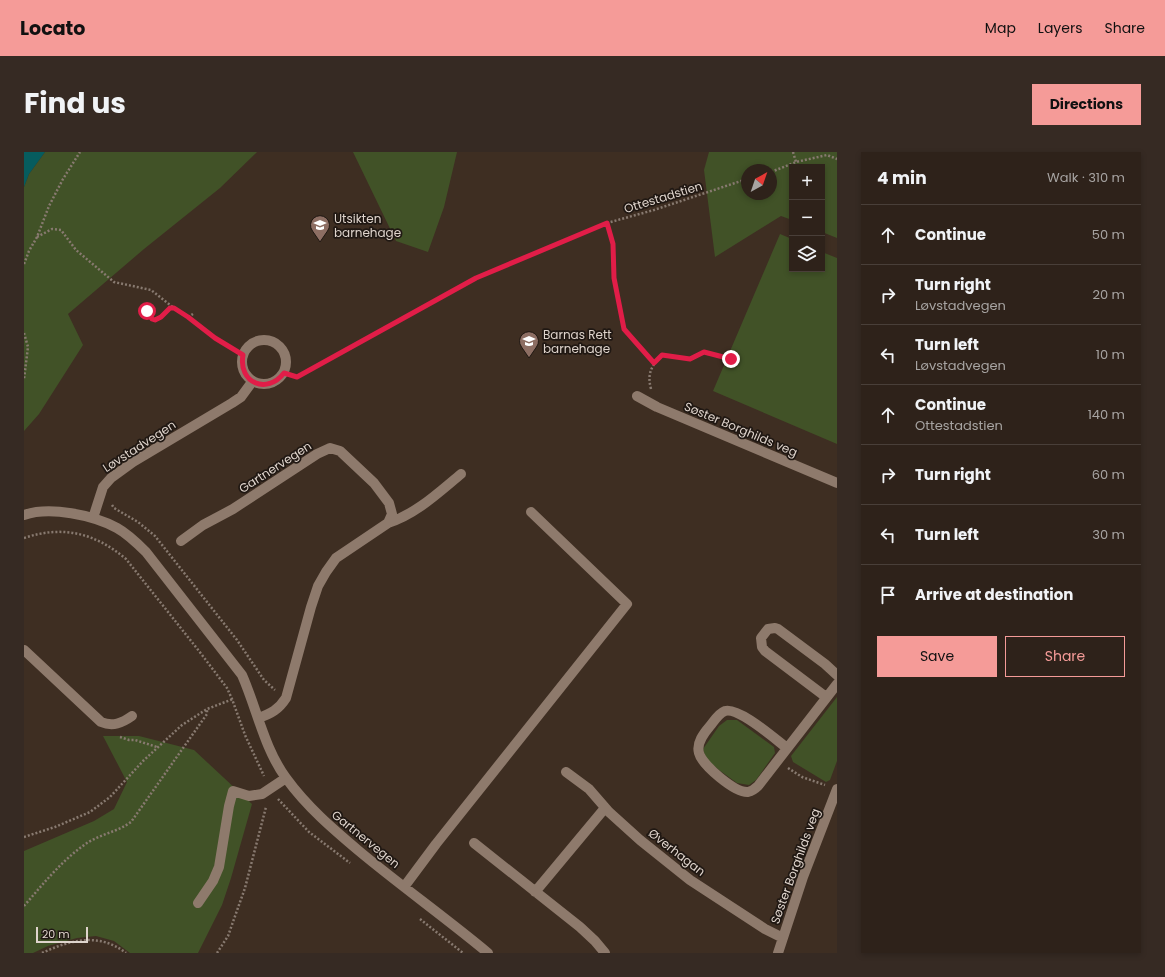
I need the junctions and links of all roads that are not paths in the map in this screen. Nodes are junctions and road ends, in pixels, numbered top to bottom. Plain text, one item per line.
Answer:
1 (252, 382) junction
2 (637, 396) dead end
3 (460, 474) dead end
4 (837, 483) edge
5 (531, 512) dead end
6 (24, 515) edge
7 (93, 518) junction
8 (388, 523) junction
9 (181, 541) dead end
10 (24, 650) edge
11 (837, 675) edge
12 (837, 684) edge
13 (826, 697) junction
14 (132, 716) dead end
15 (258, 718) junction
16 (787, 748) junction
17 (566, 772) dead end
18 (286, 778) junction
19 (837, 789) edge
20 (605, 808) junction
21 (474, 843) dead end
22 (404, 886) junction
23 (536, 892) junction
24 (198, 903) dead end
25 (783, 938) junction
26 (488, 953) edge
27 (605, 953) edge
28 (778, 953) edge

1 - 1 street
1 - 7 street, Løvstadvegen
2 - 4 street, Søster Borghilds veg
3 - 8 street
5 - 22 street
6 - 7 street
7 - 15 street, Gartnervegen
8 - 9 street, Gartnervegen
8 - 15 street
10 - 14 street
11 - 13 street
12 - 13 street
13 - 16 street
15 - 18 street, Gartnervegen
16 - 16 street
17 - 20 street, Øverhagan
18 - 22 street, Gartnervegen
18 - 24 street
19 - 25 street, Søster Borghilds veg
20 - 23 street
20 - 25 street, Øverhagan
21 - 23 street
22 - 26 street, Gartnervegen
23 - 27 street
25 - 28 street, Søster Borghilds veg

